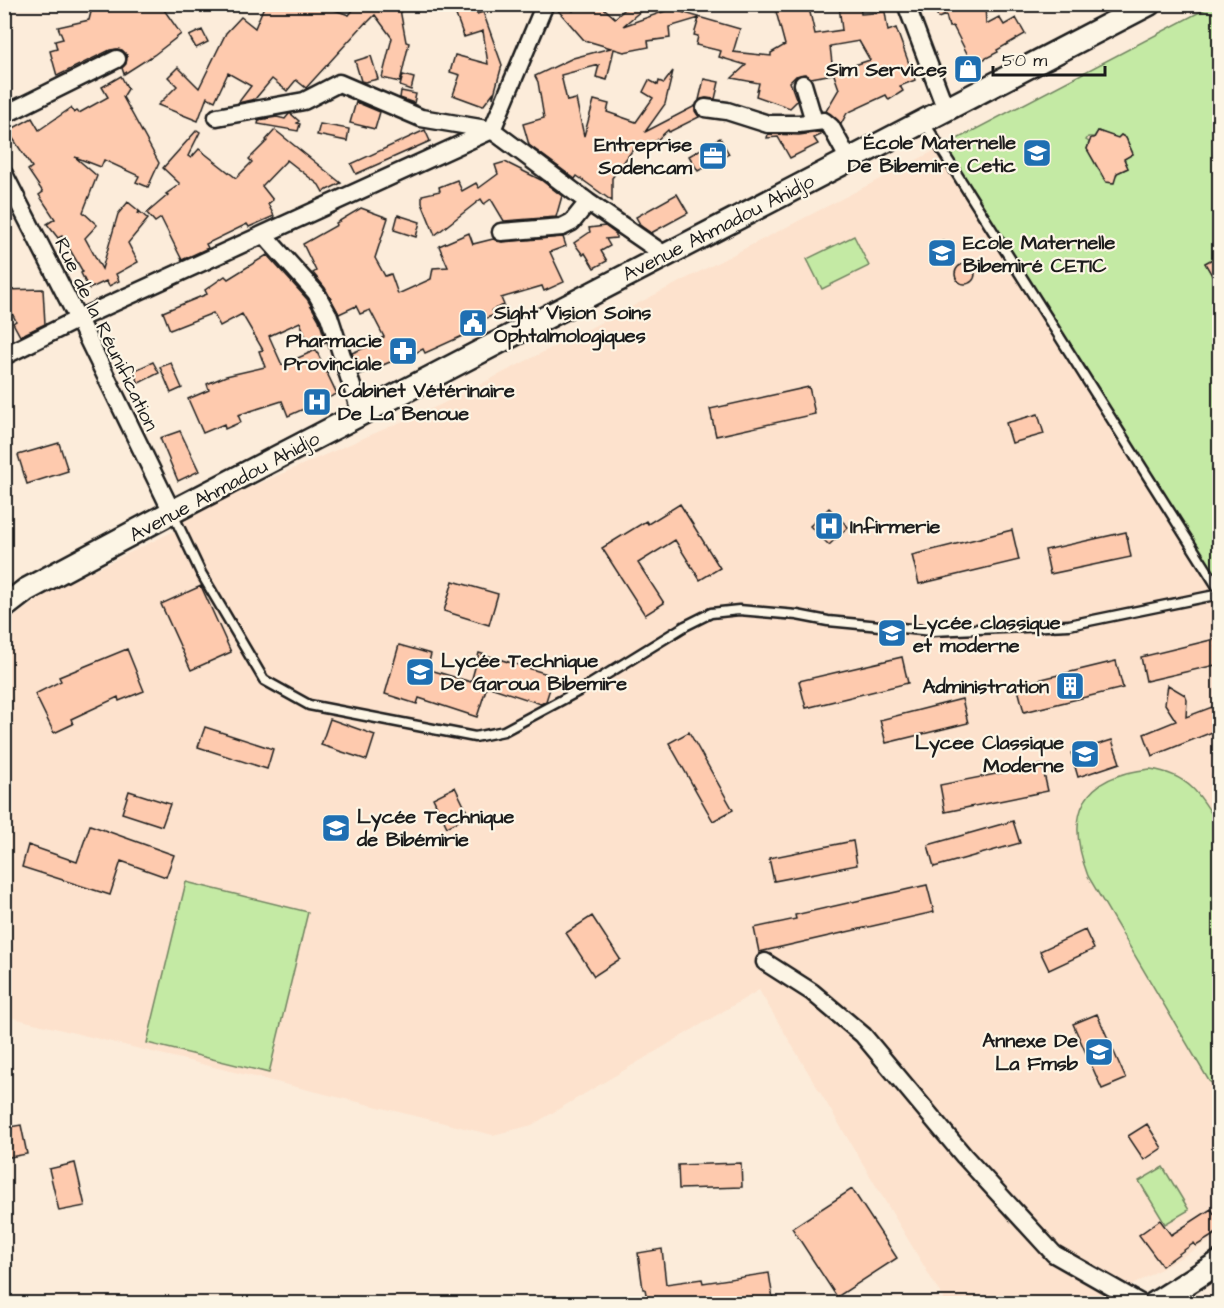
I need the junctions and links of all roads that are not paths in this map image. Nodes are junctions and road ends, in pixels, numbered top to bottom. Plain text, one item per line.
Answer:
1 (545, 4) edge
2 (906, 4) edge
3 (1149, 4) edge
4 (117, 59) dead end
5 (803, 84) dead end
6 (705, 108) dead end
7 (946, 110) junction
8 (4, 115) edge
9 (217, 117) dead end
10 (814, 121) junction
11 (923, 121) junction
12 (492, 130) junction
13 (849, 160) junction
14 (4, 174) edge
15 (588, 202) junction
16 (501, 232) dead end
17 (264, 235) junction
18 (665, 255) junction
19 (78, 319) junction
20 (4, 356) edge
21 (361, 414) junction
22 (172, 512) junction
23 (1220, 593) edge
24 (4, 607) edge
25 (765, 962) dead end
26 (1220, 1262) edge
27 (1142, 1304) edge
28 (1154, 1304) edge

1 - 12 street
2 - 7 street
3 - 7 main road, Avenue Ahmadou Ahidjo
4 - 8 street
5 - 10 street
6 - 10 street
7 - 11 main road, Avenue Ahmadou Ahidjo
9 - 12 street
10 - 13 street
11 - 13 main road, Avenue Ahmadou Ahidjo
11 - 23 lane
12 - 15 street
12 - 17 street
13 - 18 main road, Avenue Ahmadou Ahidjo
14 - 19 street, Rue de la Réunification
15 - 16 street
15 - 18 street
17 - 19 street
17 - 21 street
18 - 21 main road, Avenue Ahmadou Ahidjo
19 - 20 street
19 - 22 street, Rue de la Réunification
21 - 22 main road, Avenue Ahmadou Ahidjo
22 - 23 lane
22 - 24 main road, Avenue Ahmadou Ahidjo
25 - 27 street
26 - 28 main road

